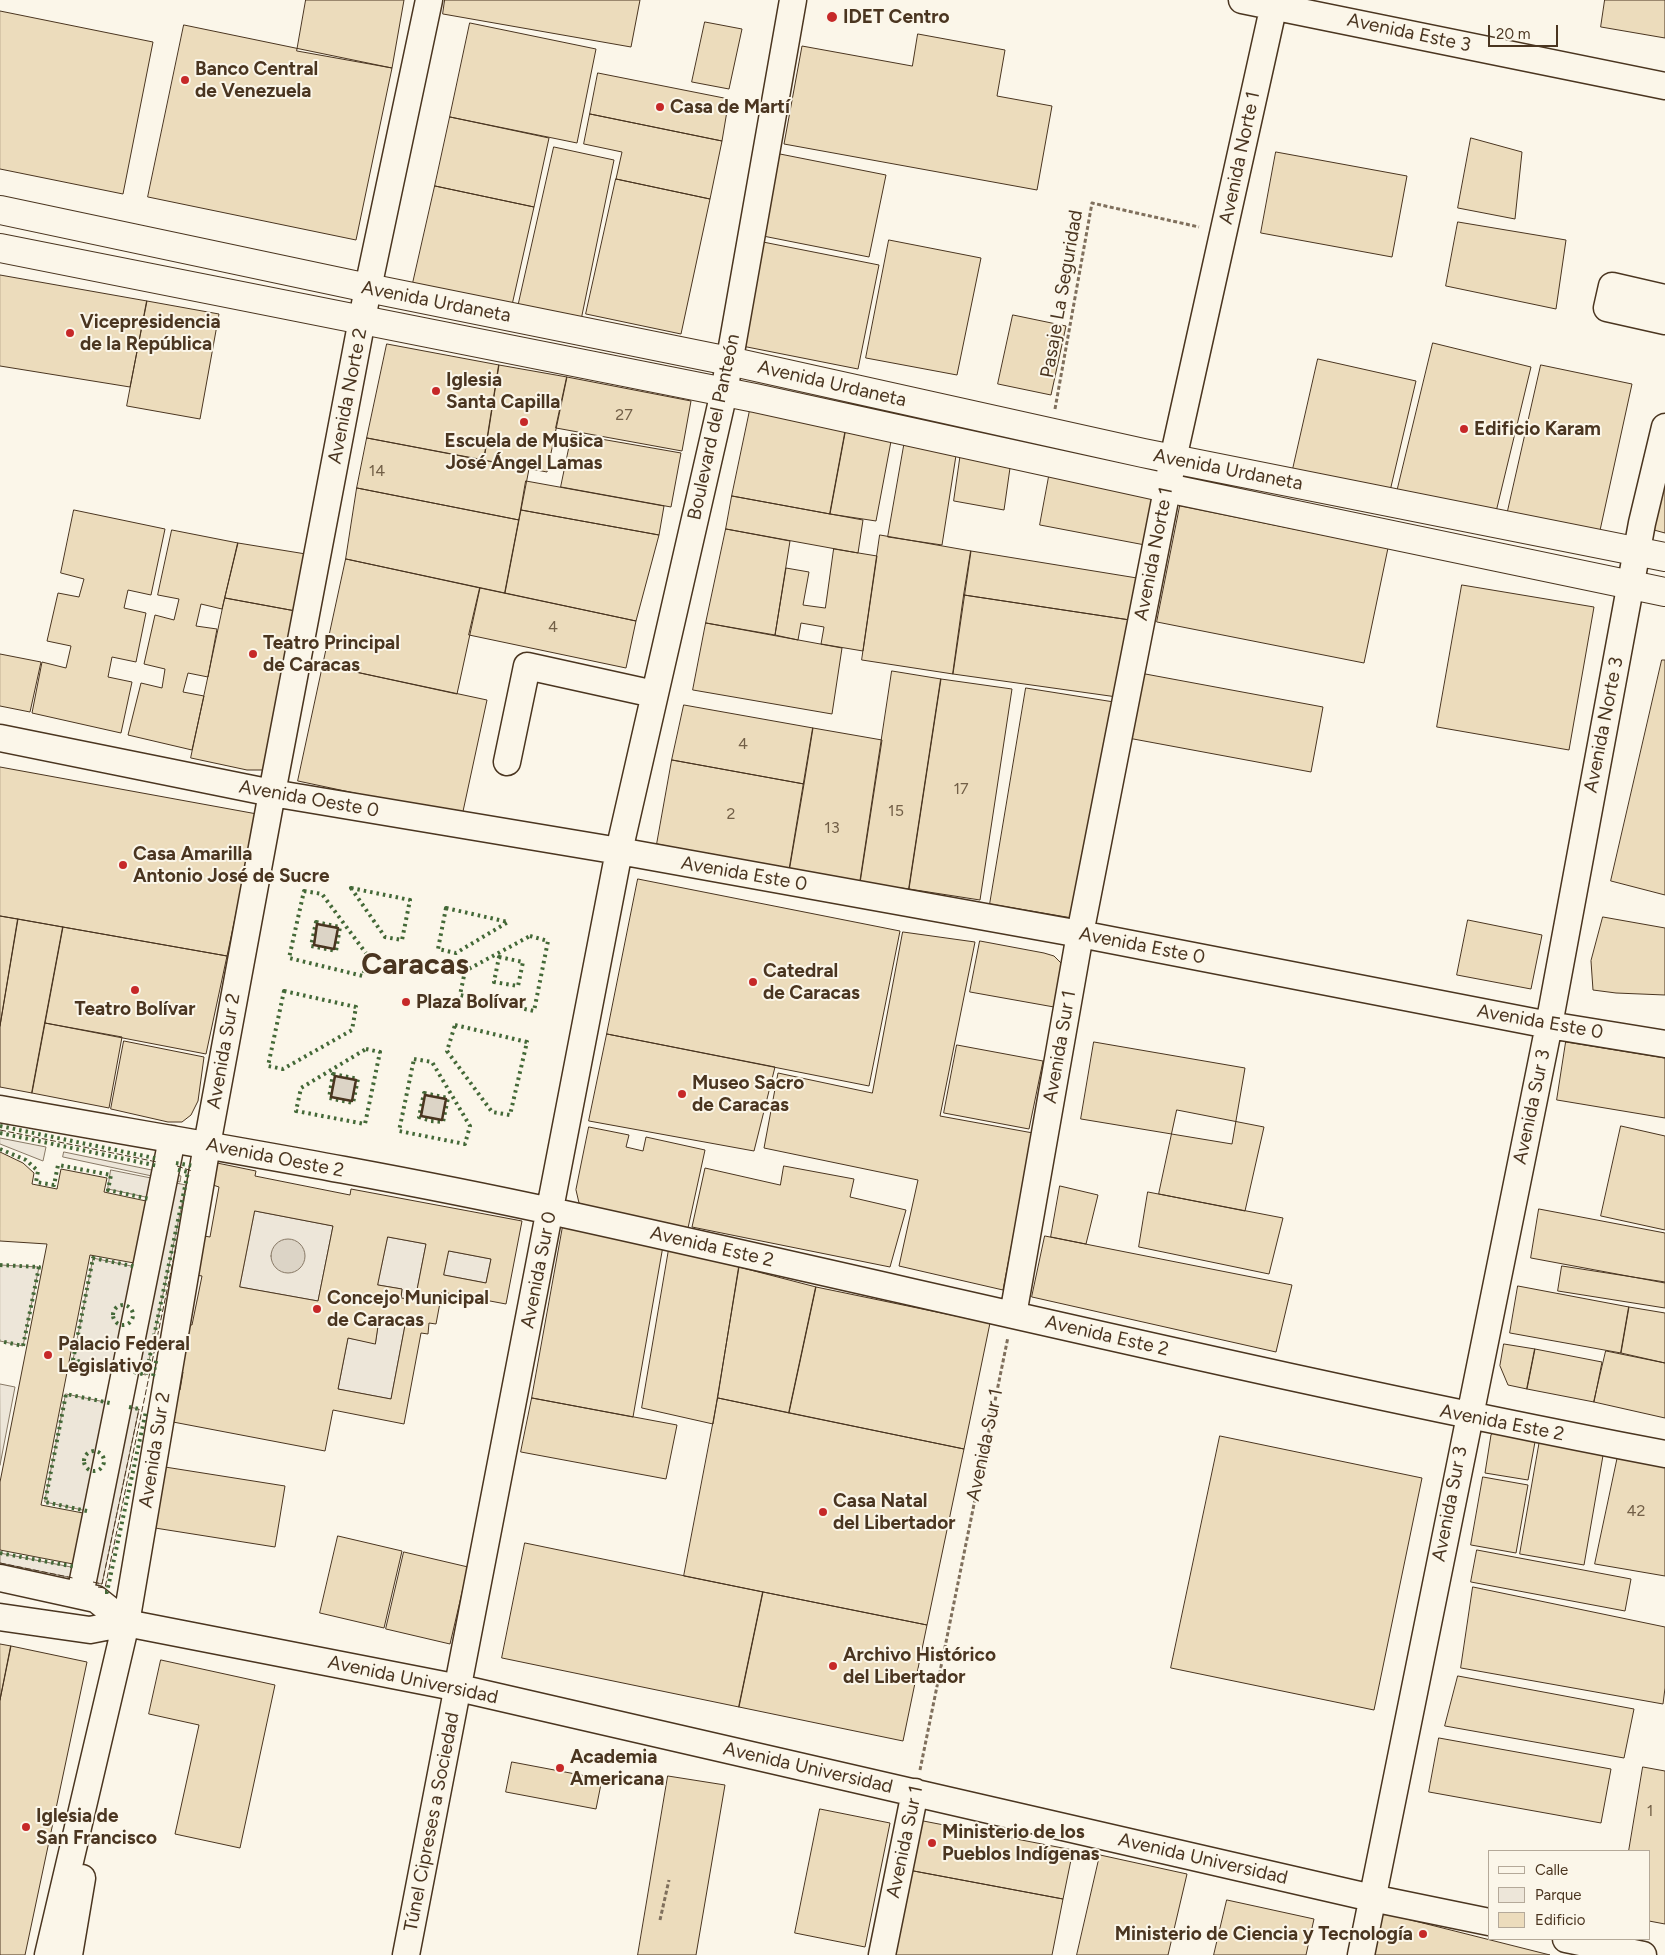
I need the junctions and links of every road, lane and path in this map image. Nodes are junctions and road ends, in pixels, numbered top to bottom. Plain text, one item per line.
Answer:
1 (430, 0) edge
2 (793, 0) edge
3 (1242, 0) edge
4 (1274, 3) edge
5 (1665, 86) edge
6 (0, 210) edge
7 (1223, 232) junction
8 (0, 248) edge
9 (368, 288) junction
10 (1665, 298) edge
11 (362, 320) junction
12 (1665, 321) edge
13 (730, 361) junction
14 (724, 392) junction
15 (1665, 427) edge
16 (1050, 434) junction
17 (1173, 459) junction
18 (1167, 488) junction
19 (1637, 550) junction
20 (1665, 557) edge
21 (1630, 585) junction
22 (1665, 592) edge
23 (654, 694) junction
24 (0, 738) edge
25 (507, 762) dead end
26 (281, 802) junction
27 (619, 851) junction
28 (1080, 934) junction
29 (1549, 1024) junction
30 (1665, 1044) edge
31 (0, 1109) edge
32 (172, 1139) junction
33 (207, 1145) junction
34 (550, 1211) junction
35 (1013, 1315) junction
36 (1468, 1417) junction
37 (1665, 1454) edge
38 (0, 1578) edge
39 (80, 1595) junction
40 (0, 1617) edge
41 (126, 1623) junction
42 (459, 1688) junction
43 (915, 1792) junction
44 (669, 1880) dead end
45 (1372, 1898) junction
46 (660, 1920) dead end
47 (1488, 1922) edge
48 (1571, 1940) edge
49 (48, 1955) edge
50 (70, 1955) edge
51 (406, 1955) edge
52 (882, 1955) edge
53 (1361, 1955) edge
54 (1643, 1955) edge

1 - 9 street, Avenida Norte 2
2 - 13 street, Boulevard del Panteón
3 - 4 street, Avenida Este 3
4 - 5 street, Avenida Este 3
4 - 7 street, Avenida Norte 1
6 - 9 main road, Avenida Urdaneta
7 - 16 path, Pasaje La Seguridad
7 - 17 street, Avenida Norte 1
8 - 11 main road, Avenida Urdaneta
9 - 11 street, Avenida Norte 2
9 - 13 main road, Avenida Urdaneta
10 - 12 street
11 - 14 main road, Avenida Urdaneta
11 - 26 street, Avenida Norte 2
13 - 14 street, Boulevard del Panteón
13 - 16 main road, Avenida Urdaneta
14 - 18 main road, Avenida Urdaneta
14 - 23 street, Boulevard del Panteón
15 - 19 street, Avenida Norte 3
16 - 17 main road, Avenida Urdaneta
17 - 18 street, Avenida Norte 1
17 - 19 main road, Avenida Urdaneta
18 - 21 main road, Avenida Urdaneta
18 - 28 street, Avenida Norte 1
19 - 20 main road, Avenida Urdaneta
19 - 21 street, Avenida Norte 3
21 - 22 main road, Avenida Urdaneta
21 - 29 street, Avenida Norte 3
23 - 25 street
23 - 27 street, Boulevard del Panteón
24 - 26 street, Avenida Oeste 0
26 - 27 street, Avenida Oeste 0
26 - 33 street, Avenida Sur 2
27 - 28 street, Avenida Este 0
27 - 34 street, Avenida Sur 0
28 - 29 street, Avenida Este 0
28 - 35 street, Avenida Sur 1
29 - 30 street, Avenida Este 0
29 - 36 street, Avenida Sur 3
31 - 32 street, Avenida Oeste 2
32 - 33 street, Avenida Oeste 2
32 - 39 street
33 - 34 street, Avenida Oeste 2
33 - 41 street, Avenida Sur 2
34 - 35 street, Avenida Este 2
34 - 42 street, Avenida Sur 0
35 - 36 street, Avenida Este 2
35 - 43 path, Avenida Sur 1
36 - 37 street, Avenida Este 2
36 - 45 street, Avenida Sur 3
38 - 39 street, Avenida Universidad
39 - 41 street, Avenida Universidad
40 - 41 street, Avenida Universidad
41 - 42 street, Avenida Universidad
41 - 49 street, Avenida Sur 2
41 - 50 street
42 - 43 street, Avenida Universidad
42 - 51 street, Túnel Cipreses a Sociedad
43 - 45 street, Avenida Universidad
43 - 52 street, Avenida Sur 1
44 - 46 path
45 - 47 street, Avenida Universidad
45 - 53 street, Avenida Sur 3
48 - 54 street

